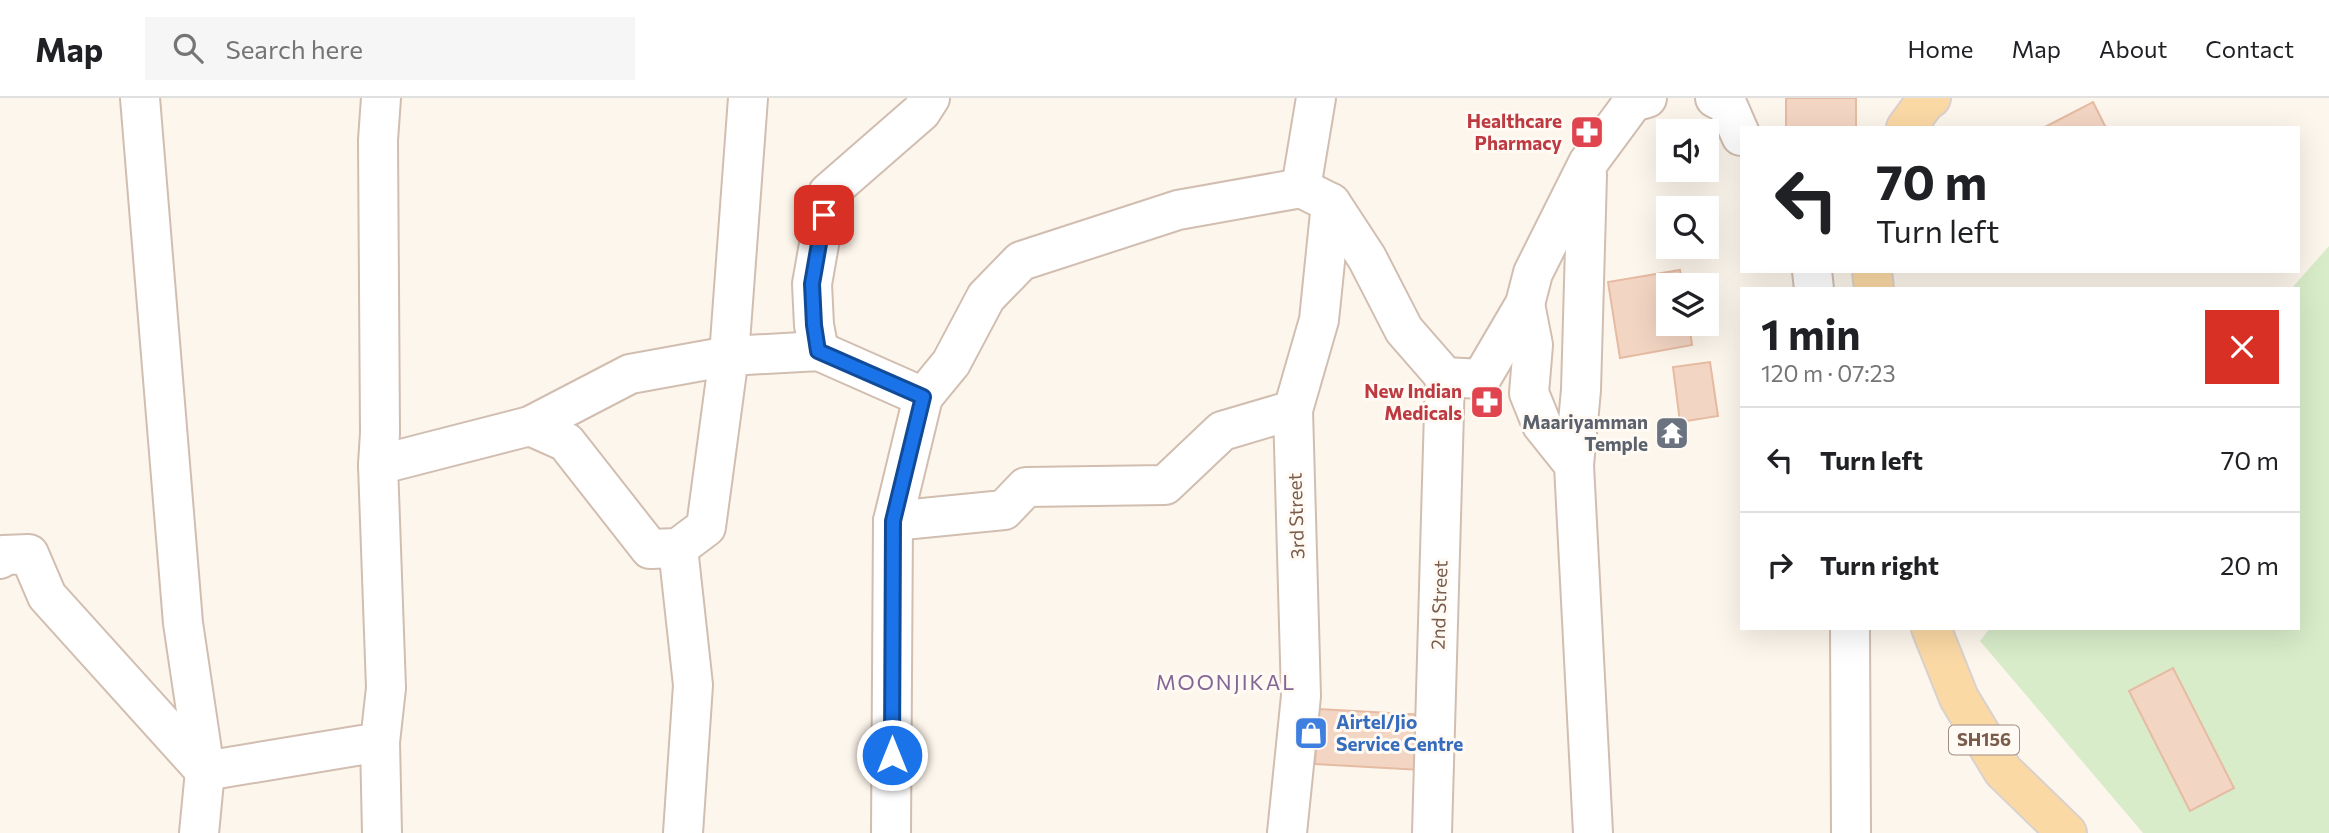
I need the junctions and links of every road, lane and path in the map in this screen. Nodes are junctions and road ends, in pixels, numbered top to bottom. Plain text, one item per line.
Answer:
1 (140, 98) edge
2 (381, 98) edge
3 (748, 98) edge
4 (930, 98) edge
5 (1316, 98) edge
6 (1647, 98) edge
7 (1715, 98) edge
8 (1740, 134) edge
9 (1588, 163) junction
10 (1316, 195) junction
11 (1525, 304) junction
12 (818, 351) junction
13 (729, 356) junction
14 (1445, 377) junction
15 (923, 397) junction
16 (1293, 410) junction
17 (530, 426) junction
18 (377, 465) junction
19 (1574, 465) junction
20 (893, 521) junction
21 (678, 548) junction
22 (0, 559) edge
23 (1850, 630) edge
24 (1932, 630) edge
25 (380, 742) junction
26 (205, 771) junction
27 (1856, 828) edge
28 (200, 833) edge
29 (382, 833) edge
30 (683, 833) edge
31 (891, 833) edge
32 (1287, 833) edge
33 (1432, 833) edge
34 (1593, 833) edge
35 (2067, 833) edge

1 - 26 street
2 - 18 street
3 - 13 street
4 - 12 street
5 - 10 street, 3rd Street
6 - 9 street
7 - 8 street
9 - 11 street
9 - 19 street
10 - 14 street
10 - 15 street
10 - 16 street, 3rd Street
11 - 14 street
11 - 19 street
12 - 13 street
12 - 15 street
13 - 17 street
13 - 21 street
14 - 33 street, 2nd Street
15 - 20 street
16 - 20 street
16 - 32 street, 3rd Street
17 - 18 street
17 - 21 street
18 - 25 street
19 - 34 street
20 - 31 street
21 - 30 street
22 - 26 street
23 - 27 street
24 - 35 main road, SH156
25 - 26 street
25 - 29 street
26 - 28 street

